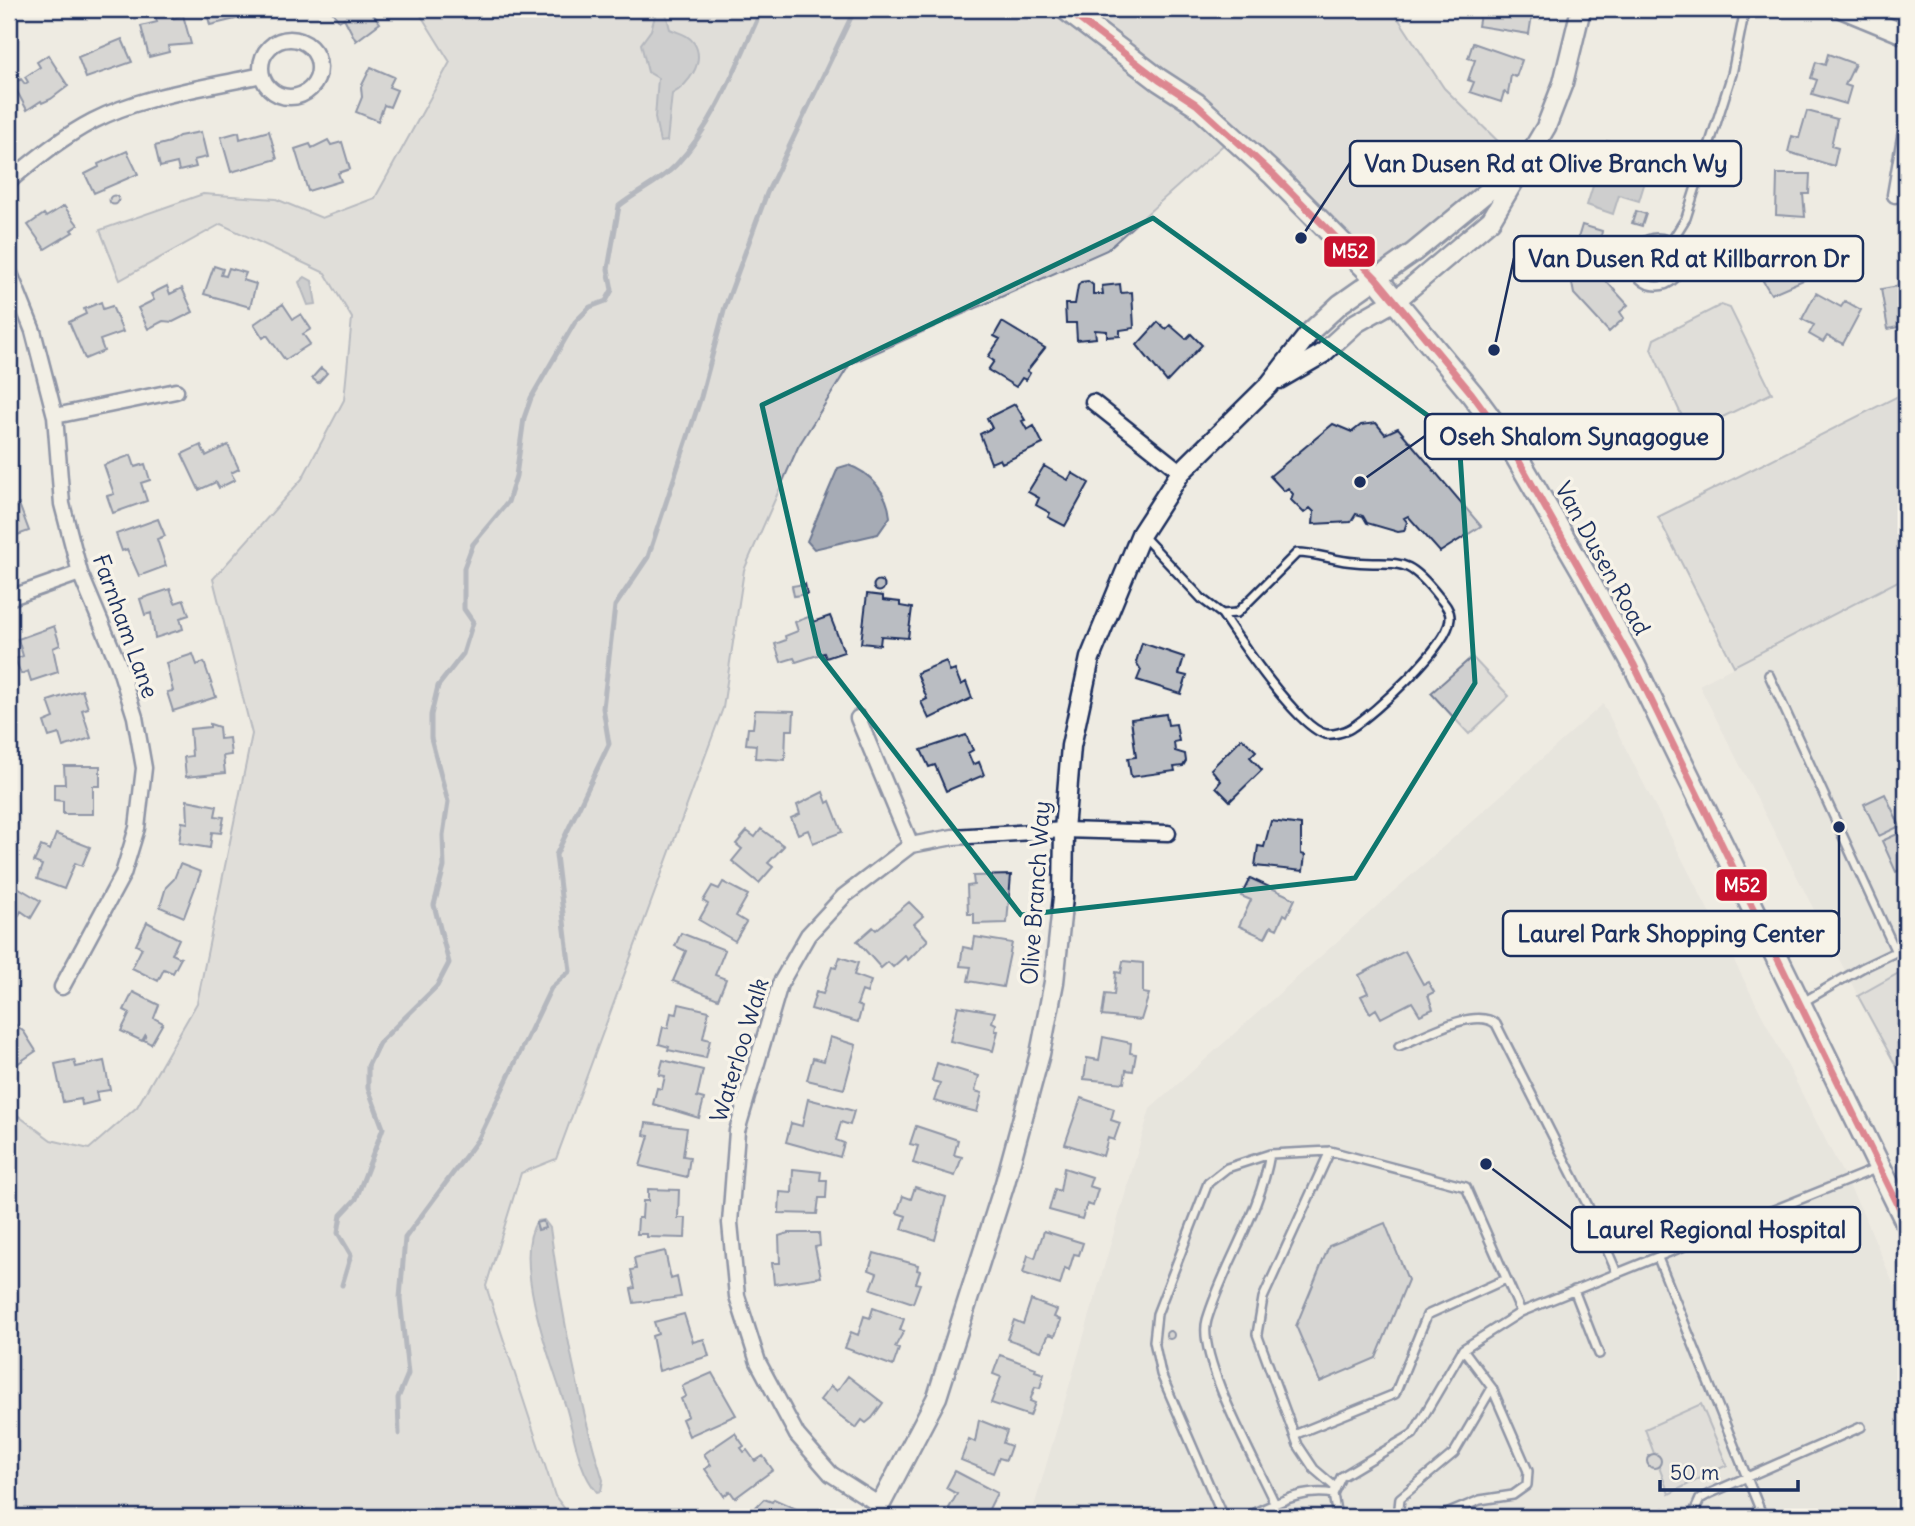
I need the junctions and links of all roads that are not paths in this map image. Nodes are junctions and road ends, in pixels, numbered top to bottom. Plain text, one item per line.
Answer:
1 (1066, 9) edge
2 (1581, 9) edge
3 (1745, 9) edge
4 (1843, 9) edge
5 (1906, 35) edge
6 (261, 75) junction
7 (1906, 131) edge
8 (1521, 164) junction
9 (9, 181) edge
10 (1895, 195) dead end
11 (1671, 242) junction
12 (9, 271) edge
13 (1376, 278) junction
14 (1395, 301) junction
15 (1269, 385) junction
16 (176, 391) dead end
17 (1093, 402) dead end
18 (55, 416) junction
19 (1181, 472) junction
20 (1141, 534) junction
21 (80, 573) junction
22 (9, 598) edge
23 (1223, 614) junction
24 (1769, 675) dead end
25 (858, 718) dead end
26 (1064, 830) junction
27 (1168, 833) dead end
28 (911, 845) junction
29 (1906, 947) edge
30 (1896, 953) junction
31 (62, 987) dead end
32 (1800, 1004) junction
33 (1399, 1046) dead end
34 (1330, 1151) junction
35 (1270, 1154) junction
36 (1880, 1167) junction
37 (1906, 1221) edge
38 (1658, 1258) junction
39 (1617, 1273) junction
40 (1506, 1279) junction
41 (1574, 1290) junction
42 (1521, 1312) junction
43 (1463, 1349) junction
44 (1599, 1354) dead end
45 (1492, 1388) junction
46 (1861, 1427) dead end
47 (1294, 1435) junction
48 (1748, 1478) junction
49 (1334, 1491) junction
50 (1275, 1504) junction
51 (877, 1512) edge
52 (1227, 1517) edge
53 (1245, 1517) edge
54 (1337, 1517) edge
55 (1398, 1517) edge
56 (1438, 1517) edge
57 (1692, 1517) edge
58 (1763, 1517) edge

1 - 13 main road, Van Dusen Road
2 - 8 street
3 - 11 lane
4 - 5 street
6 - 6 street
6 - 9 street
7 - 10 street
8 - 13 street, Olive Branch Way
8 - 14 street, Olive Branch Way
11 - 11 lane
12 - 18 street, Farnham Lane
13 - 14 main road, Van Dusen Road
13 - 15 street, Olive Branch Way
14 - 15 street, Olive Branch Way
14 - 32 main road, Van Dusen Road
15 - 19 street, Olive Branch Way
16 - 18 street
17 - 19 street
18 - 21 street, Farnham Lane
19 - 20 street, Olive Branch Way
20 - 23 lane
20 - 26 street, Olive Branch Way
21 - 22 street
21 - 31 street, Farnham Lane
23 - 23 lane
24 - 30 lane
25 - 28 street
26 - 27 street, Waterloo Walk
26 - 28 street, Waterloo Walk
26 - 51 street, Olive Branch Way
28 - 51 street, Waterloo Walk
29 - 30 lane
30 - 32 lane
32 - 36 main road, Van Dusen Road
33 - 39 lane
34 - 35 lane
34 - 40 lane
34 - 47 lane
35 - 50 lane
35 - 52 lane
36 - 37 main road, Van Dusen Road
36 - 38 lane
38 - 39 lane
38 - 48 lane
39 - 41 lane
40 - 42 lane
40 - 47 lane
41 - 42 lane
41 - 44 lane
42 - 43 lane
43 - 45 lane
43 - 49 lane
45 - 55 lane
45 - 56 lane
46 - 48 lane
47 - 49 lane
48 - 57 lane
48 - 58 lane
49 - 50 lane
49 - 54 lane
50 - 53 lane

